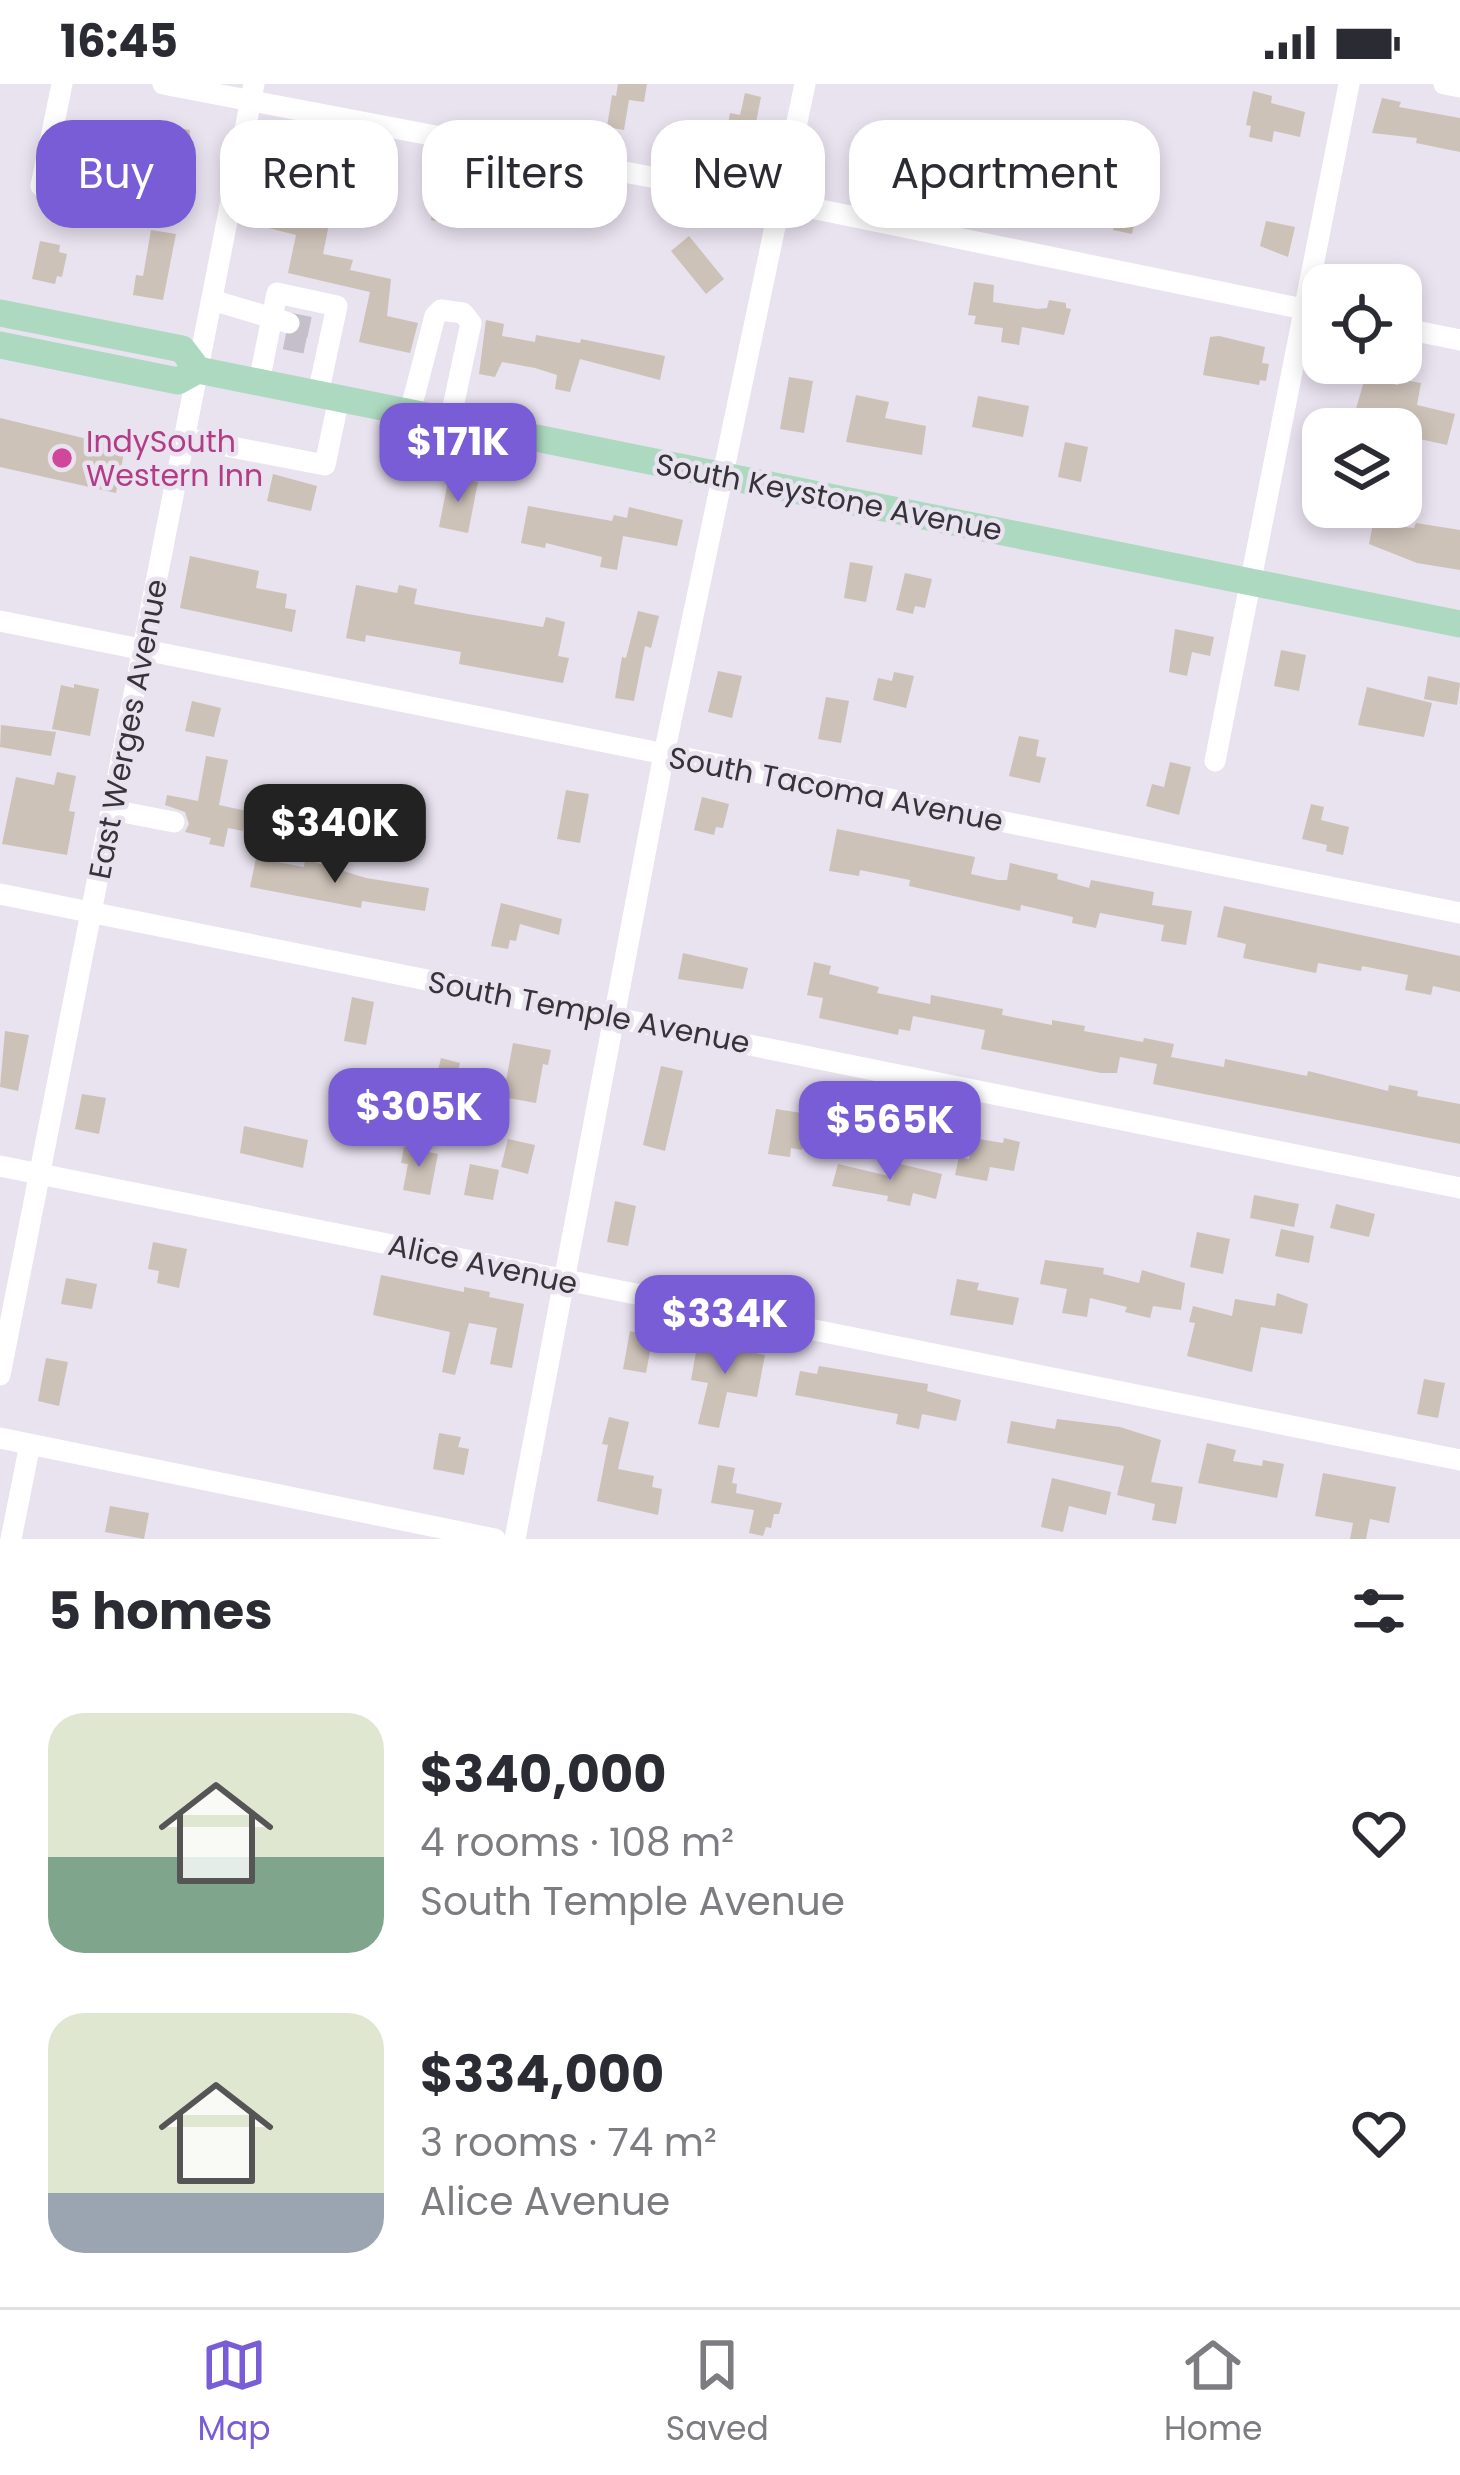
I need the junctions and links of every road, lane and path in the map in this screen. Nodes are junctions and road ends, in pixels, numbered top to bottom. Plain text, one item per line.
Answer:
1 (62, 84) edge
2 (163, 84) edge
3 (805, 84) edge
4 (1349, 84) edge
5 (1444, 84) edge
6 (1460, 87) edge
7 (253, 92) edge
8 (55, 120) edge
9 (798, 120) edge
10 (651, 175) edge
11 (825, 211) edge
12 (776, 228) edge
13 (1322, 264) edge
14 (212, 300) junction
15 (1302, 308) edge
16 (0, 313) edge
17 (278, 330) junction
18 (1422, 332) edge
19 (1460, 340) edge
20 (0, 345) edge
21 (1302, 367) edge
22 (198, 370) junction
23 (259, 382) junction
24 (329, 396) junction
25 (410, 412) junction
26 (450, 421) junction
27 (185, 438) junction
28 (722, 476) junction
29 (1252, 582) junction
30 (0, 621) edge
31 (1460, 624) edge
32 (144, 650) junction
33 (664, 754) junction
34 (1215, 761) dead end
35 (112, 810) junction
36 (174, 822) dead end
37 (0, 894) edge
38 (91, 913) junction
39 (1460, 914) edge
40 (616, 1018) junction
41 (0, 1166) edge
42 (40, 1174) junction
43 (1460, 1187) edge
44 (565, 1281) junction
45 (0, 1375) edge
46 (0, 1438) edge
47 (30, 1444) junction
48 (1460, 1460) edge
49 (10, 1539) edge
50 (495, 1539) edge
51 (515, 1539) edge

1 - 8 street
2 - 7 street
3 - 9 street
4 - 13 street
5 - 6 street
7 - 10 street
7 - 14 street, East Werges Avenue
11 - 15 street
12 - 28 street
14 - 17 street
14 - 22 street, East Werges Avenue
16 - 22 main road, South Keystone Avenue
17 - 23 street
17 - 24 street
18 - 19 street
20 - 22 main road, South Keystone Avenue
21 - 29 street
22 - 23 main road, South Keystone Avenue
22 - 27 street, East Werges Avenue
23 - 24 main road, South Keystone Avenue
24 - 25 main road, South Keystone Avenue
24 - 27 street
25 - 26 main road, South Keystone Avenue
25 - 26 street
26 - 28 main road, South Keystone Avenue
27 - 32 street, East Werges Avenue
28 - 29 main road, South Keystone Avenue
28 - 33 street
29 - 31 main road, South Keystone Avenue
29 - 34 street
30 - 32 street, South Tacoma Avenue
32 - 33 street, South Tacoma Avenue
32 - 35 street, East Werges Avenue
33 - 39 street, South Tacoma Avenue
33 - 40 street
35 - 36 street
35 - 38 street, East Werges Avenue
37 - 38 street, South Temple Avenue
38 - 40 street, South Temple Avenue
38 - 42 street, East Werges Avenue
40 - 43 street, South Temple Avenue
40 - 44 street
41 - 42 street, Alice Avenue
42 - 44 street, Alice Avenue
42 - 45 street, East Werges Avenue
44 - 48 street, Alice Avenue
44 - 51 street
46 - 47 street
47 - 49 street
47 - 50 street

